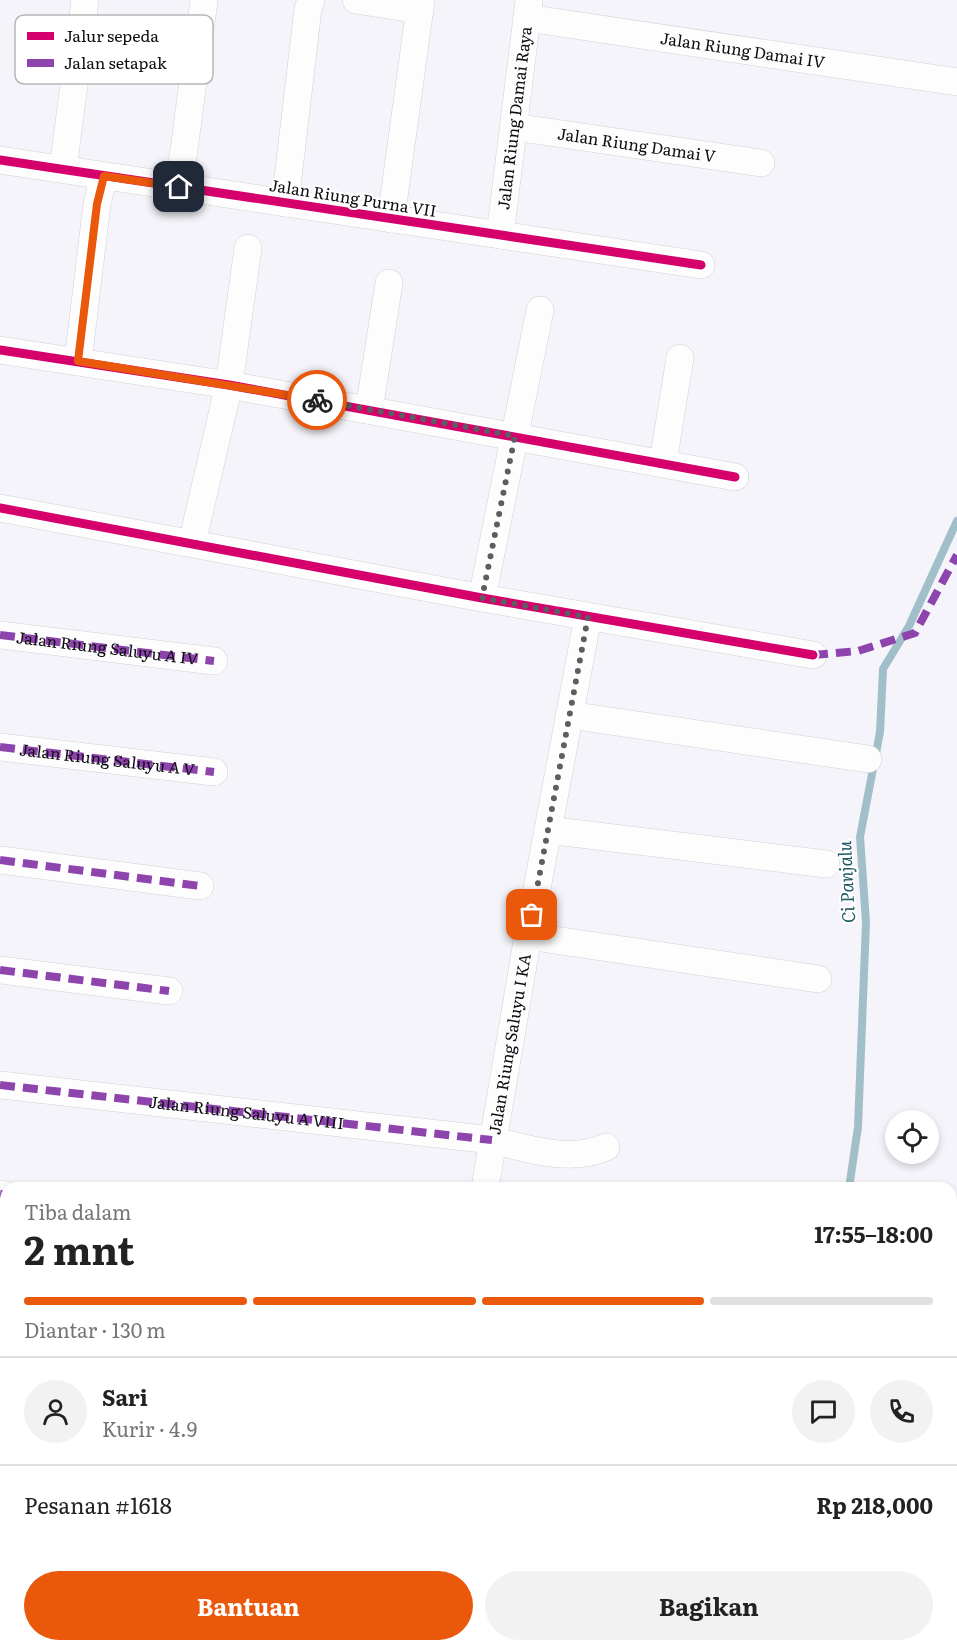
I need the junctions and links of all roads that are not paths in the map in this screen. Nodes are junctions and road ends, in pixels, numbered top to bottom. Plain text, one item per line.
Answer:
1 (85, 0) edge
2 (204, 0) edge
3 (311, 0) edge
4 (356, 0) edge
5 (421, 5) edge
6 (528, 9) edge
7 (83, 15) edge
8 (202, 15) edge
9 (957, 82) edge
10 (74, 84) edge
11 (193, 84) edge
12 (514, 127) junction
13 (0, 160) edge
14 (761, 163) dead end
15 (63, 170) junction
16 (179, 187) junction
17 (101, 188) junction
18 (285, 203) junction
19 (391, 219) junction
20 (500, 235) junction
21 (248, 248) dead end
22 (701, 265) dead end
23 (389, 283) dead end
24 (540, 310) dead end
25 (0, 350) edge
26 (680, 358) dead end
27 (78, 361) junction
28 (229, 385) junction
29 (369, 410) junction
30 (515, 436) junction
31 (663, 462) junction
32 (735, 477) dead end
33 (0, 508) edge
34 (192, 543) junction
35 (482, 598) junction
36 (588, 617) junction
37 (0, 635) edge
38 (813, 655) dead end
39 (213, 661) dead end
40 (569, 715) junction
41 (0, 747) edge
42 (868, 759) dead end
43 (214, 772) dead end
44 (548, 830) junction
45 (0, 860) edge
46 (826, 864) dead end
47 (200, 886) dead end
48 (528, 936) junction
49 (0, 970) edge
50 (818, 979) dead end
51 (169, 991) dead end
52 (0, 1085) edge
53 (492, 1140) junction
54 (606, 1147) dead end
55 (486, 1182) edge

1 - 7 street
2 - 8 street
3 - 18 street
4 - 5 street
5 - 19 street
6 - 9 street, Jalan Riung Damai IV
6 - 12 street, Jalan Riung Damai Raya
10 - 15 street
11 - 16 street
12 - 14 street, Jalan Riung Damai V
12 - 20 street, Jalan Riung Damai Raya
13 - 15 street, Jalan Riung Purna VII
15 - 17 street, Jalan Riung Purna VII
16 - 17 street, Jalan Riung Purna VII
16 - 18 street, Jalan Riung Purna VII
17 - 27 street
18 - 19 street, Jalan Riung Purna VII
19 - 20 street, Jalan Riung Purna VII
20 - 22 street, Jalan Riung Purna VII
21 - 28 street
23 - 29 street
24 - 30 street
25 - 27 street
26 - 31 street
27 - 28 street
28 - 29 street
28 - 34 street
29 - 30 street
30 - 31 street
30 - 35 street
31 - 32 street
33 - 34 street
34 - 35 street
35 - 36 street
36 - 38 street
36 - 40 street, Jalan Riung Saluyu I KA
37 - 39 street, Jalan Riung Saluyu A IV
40 - 42 street
40 - 44 street, Jalan Riung Saluyu I KA
41 - 43 street, Jalan Riung Saluyu A V
44 - 46 street
44 - 48 street, Jalan Riung Saluyu I KA
45 - 47 street
48 - 50 street
48 - 53 street, Jalan Riung Saluyu I KA
49 - 51 street
52 - 53 street, Jalan Riung Saluyu A VIII
53 - 54 street, Jalan Riung Saluyu A VIII
53 - 55 street, Jalan Riung Saluyu I KA

